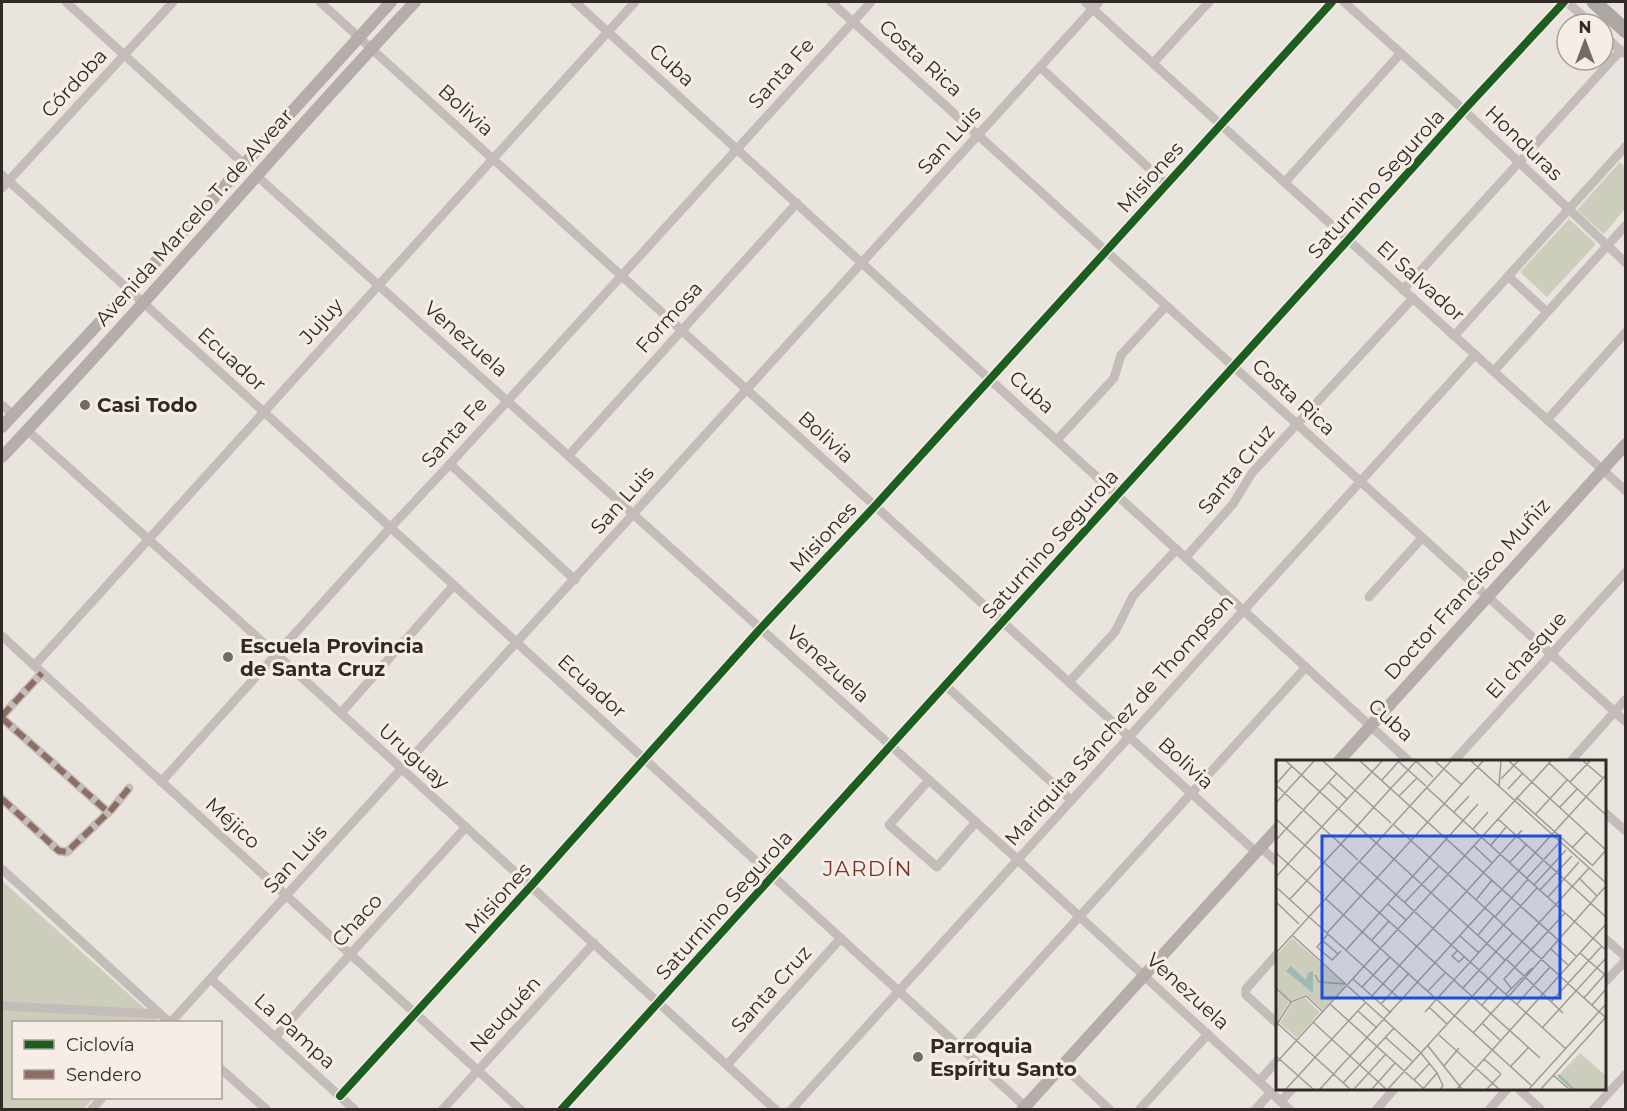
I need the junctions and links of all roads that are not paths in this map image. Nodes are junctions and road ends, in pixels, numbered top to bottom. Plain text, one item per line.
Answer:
1 (66, 2) edge
2 (173, 2) edge
3 (320, 2) edge
4 (391, 2) edge
5 (415, 2) edge
6 (575, 2) edge
7 (635, 2) edge
8 (831, 2) edge
9 (871, 2) edge
10 (1085, 2) edge
11 (1209, 2) edge
12 (1332, 2) edge
13 (1344, 2) edge
14 (1566, 2) edge
15 (1594, 2) edge
16 (1096, 5) edge
17 (1578, 12) edge
18 (853, 21) junction
19 (608, 31) junction
20 (1626, 31) edge
21 (359, 37) junction
22 (372, 48) junction
23 (1623, 52) edge
24 (1400, 54) junction
25 (124, 55) junction
26 (1153, 63) junction
27 (1040, 67) junction
28 (1464, 110) junction
29 (1220, 124) junction
30 (978, 135) junction
31 (737, 149) junction
32 (1624, 152) edge
33 (493, 158) junction
34 (1518, 163) junction
35 (244, 164) junction
36 (258, 177) junction
37 (4, 182) edge
38 (1285, 182) junction
39 (1166, 184) junction
40 (797, 203) junction
41 (1569, 210) junction
42 (1626, 225) edge
43 (1348, 240) junction
44 (1607, 246) junction
45 (1106, 251) junction
46 (862, 262) junction
47 (1626, 263) edge
48 (622, 275) junction
49 (1508, 276) junction
50 (377, 286) junction
51 (1403, 290) junction
52 (129, 291) junction
53 (1413, 298) junction
54 (143, 304) junction
55 (1166, 306) junction
56 (1547, 312) junction
57 (682, 330) junction
58 (1626, 332) edge
59 (1454, 336) junction
60 (1475, 355) junction
61 (1233, 367) junction
62 (1494, 372) junction
63 (990, 379) junction
64 (747, 389) junction
65 (507, 400) junction
66 (2, 405) edge
67 (264, 412) junction
68 (13, 415) junction
69 (1547, 420) junction
70 (1296, 424) junction
71 (2, 427) edge
72 (27, 430) junction
73 (1057, 440) junction
74 (1626, 444) edge
75 (569, 455) junction
76 (2, 457) edge
77 (450, 464) junction
78 (1602, 470) junction
79 (1359, 481) junction
80 (1626, 491) edge
81 (1118, 495) junction
82 (875, 506) junction
83 (633, 514) junction
84 (391, 527) junction
85 (1422, 538) junction
86 (148, 539) junction
87 (1177, 549) junction
88 (1186, 558) junction
89 (1626, 572) edge
90 (575, 580) junction
91 (454, 585) junction
92 (1486, 596) junction
93 (1369, 597) dead end
94 (1243, 609) junction
95 (1003, 622) junction
96 (761, 628) junction
97 (2, 636) edge
98 (516, 642) junction
99 (276, 654) junction
100 (1550, 654) junction
101 (34, 666) junction
102 (1306, 667) junction
103 (42, 673) junction
104 (1069, 682) junction
105 (945, 685) junction
106 (1626, 699) edge
107 (1614, 712) junction
108 (341, 713) junction
109 (2, 717) edge
110 (1626, 722) edge
111 (1371, 725) junction
112 (1129, 736) junction
113 (891, 746) junction
114 (644, 758) junction
115 (1340, 760) edge
116 (1408, 760) edge
117 (1455, 760) edge
118 (1572, 760) edge
119 (402, 768) junction
120 (929, 780) junction
121 (161, 782) junction
122 (129, 788) dead end
123 (1191, 793) junction
124 (2, 799) edge
125 (1071, 800) junction
126 (108, 812) junction
127 (1606, 813) edge
128 (976, 822) junction
129 (466, 827) junction
130 (1276, 830) edge
131 (1626, 831) edge
132 (1258, 849) junction
133 (1017, 859) junction
134 (1276, 862) edge
135 (2, 869) edge
136 (773, 876) junction
137 (531, 886) junction
138 (286, 896) junction
139 (1079, 916) junction
140 (841, 938) junction
141 (1606, 939) edge
142 (594, 943) junction
143 (351, 954) junction
144 (1276, 955) edge
145 (1626, 958) edge
146 (1144, 975) junction
147 (211, 979) junction
148 (1606, 982) edge
149 (898, 990) junction
150 (658, 1002) junction
151 (2, 1006) edge
152 (416, 1013) junction
153 (159, 1014) junction
154 (168, 1021) edge
155 (172, 1021) edge
156 (1276, 1022) edge
157 (1208, 1034) junction
158 (275, 1037) junction
159 (961, 1047) junction
160 (1276, 1062) edge
161 (727, 1065) junction
162 (1062, 1065) junction
163 (222, 1070) edge
164 (478, 1070) junction
165 (1626, 1074) edge
166 (1259, 1081) junction
167 (1292, 1090) edge
168 (1394, 1090) edge
169 (1507, 1090) edge
170 (1519, 1090) edge
171 (1271, 1092) junction
172 (340, 1096) junction
173 (1281, 1101) junction
174 (1026, 1108) edge
175 (267, 1110) edge
176 (355, 1110) edge
177 (442, 1110) edge
178 (521, 1110) edge
179 (561, 1110) edge
180 (776, 1110) edge
181 (791, 1110) edge
182 (1110, 1110) edge
183 (1138, 1110) edge
184 (1255, 1110) edge
185 (1290, 1110) edge
186 (1376, 1110) edge
187 (1489, 1110) edge
188 (1541, 1110) edge
189 (1593, 1110) edge

1 - 25 street
2 - 25 street, Córdoba
3 - 21 street, Bolivia
4 - 21 main road, Avenida Marcelo T. de Alvear
5 - 22 main road, Avenida Marcelo T. de Alvear
6 - 19 street, Cuba
7 - 19 street, Jujuy
8 - 18 street, Costa Rica
9 - 18 street, Santa Fe
10 - 16 street, El Salvador
11 - 26 street
12 - 29 street, Misiones
13 - 24 street, Honduras
14 - 17 street
14 - 28 street, Saturnino Segurola
15 - 20 highway
16 - 26 street, El Salvador
16 - 27 street, San Luis
18 - 30 street, Costa Rica
18 - 31 street, Santa Fe
19 - 31 street, Cuba
19 - 33 street, Jujuy
21 - 22 street, Bolivia
21 - 35 main road, Avenida Marcelo T. de Alvear
22 - 33 street, Bolivia
22 - 36 main road, Avenida Marcelo T. de Alvear
23 - 34 street
24 - 28 street, Honduras
24 - 38 street
25 - 35 street
25 - 37 street, Córdoba
26 - 29 street, El Salvador
27 - 30 street, San Luis
27 - 39 street
28 - 34 street, Honduras
28 - 43 street, Saturnino Segurola
29 - 38 street, El Salvador
29 - 39 street, Misiones
30 - 45 street, Costa Rica
30 - 46 street, San Luis
31 - 40 street, Cuba
31 - 48 street, Santa Fe
32 - 41 street
33 - 48 street, Bolivia
33 - 50 street, Jujuy
34 - 41 street, Honduras
34 - 51 street
35 - 52 main road, Avenida Marcelo T. de Alvear
36 - 50 street, Venezuela
36 - 54 main road, Avenida Marcelo T. de Alvear
37 - 52 street, Ecuador
38 - 43 street, El Salvador
39 - 45 street, Misiones
40 - 46 street, Cuba
40 - 57 street, Formosa
41 - 44 street, Honduras
41 - 49 street
42 - 44 street
43 - 51 street, El Salvador
43 - 61 street, Saturnino Segurola
44 - 47 street, Honduras
44 - 56 street
45 - 55 street, Costa Rica
45 - 63 street, Misiones
46 - 63 street, Cuba
46 - 64 street, San Luis
48 - 57 street, Bolivia
48 - 65 street, Santa Fe
49 - 56 street
49 - 59 street
50 - 65 street, Venezuela
50 - 67 street, Jujuy
51 - 53 street, El Salvador
52 - 54 street, Ecuador
52 - 68 main road, Avenida Marcelo T. de Alvear
53 - 59 street, El Salvador
53 - 70 street, Santa Cruz
54 - 67 street, Ecuador
54 - 72 main road, Avenida Marcelo T. de Alvear
55 - 61 street, Costa Rica
55 - 73 street
56 - 62 street
57 - 64 street, Bolivia
57 - 75 street, Formosa
58 - 69 street
59 - 60 street, El Salvador
60 - 62 street, El Salvador
60 - 79 street, Mariquita Sánchez de Thompson
61 - 70 street, Costa Rica
61 - 81 street, Saturnino Segurola
62 - 69 street, El Salvador
63 - 73 street, Cuba
63 - 82 street, Misiones
64 - 82 street, Bolivia
64 - 83 street, San Luis
65 - 75 street, Venezuela
65 - 77 street, Santa Fe
66 - 68 street
67 - 84 street, Ecuador
67 - 86 street, Jujuy
68 - 71 main road, Avenida Marcelo T. de Alvear
69 - 78 street, El Salvador
70 - 79 street, Costa Rica
70 - 88 street, Santa Cruz
72 - 76 main road, Avenida Marcelo T. de Alvear
72 - 86 street, Uruguay
73 - 81 street, Cuba
74 - 78 main road, Doctor Francisco Muñiz
75 - 83 street, Venezuela
77 - 84 street, Santa Fe
77 - 90 street
78 - 80 street, El Salvador
78 - 92 main road, Doctor Francisco Muñiz
79 - 85 street, Costa Rica
79 - 94 street, Mariquita Sánchez de Thompson
81 - 87 street, Cuba
81 - 95 street, Saturnino Segurola
82 - 95 street, Bolivia
82 - 96 street, Misiones
83 - 90 street, San Luis
83 - 96 street, Venezuela
84 - 91 street, Ecuador
84 - 99 street, Santa Fe
85 - 92 street, Costa Rica
85 - 93 street
86 - 99 street, Uruguay
86 - 101 street, Jujuy
87 - 88 street, Cuba
87 - 104 street
88 - 94 street, Cuba
89 - 100 street, El chasque
90 - 98 street, San Luis
91 - 98 street, Ecuador
91 - 108 street
92 - 100 street, Costa Rica
92 - 111 main road, Doctor Francisco Muñiz
94 - 102 street, Cuba
94 - 112 street, Mariquita Sánchez de Thompson
95 - 104 street, Bolivia
95 - 105 street, Saturnino Segurola
96 - 113 street, Venezuela
96 - 114 street, Misiones
97 - 101 street, Méjico
98 - 114 street, Ecuador
98 - 119 street, San Luis
99 - 108 street, Uruguay
99 - 121 street, Santa Fe
100 - 107 street, Costa Rica
100 - 117 street, El chasque
101 - 103 street, Méjico
102 - 111 street, Cuba
102 - 123 street
103 - 109 street
103 - 121 street, Méjico
104 - 112 street, Bolivia
105 - 113 street, Saturnino Segurola
105 - 125 street
106 - 107 street
107 - 110 street, Costa Rica
107 - 118 street
108 - 119 street, Uruguay
109 - 126 street
111 - 115 main road, Doctor Francisco Muñiz
111 - 116 street, Cuba
112 - 123 street, Bolivia
112 - 125 street, Mariquita Sánchez de Thompson
113 - 120 street, Venezuela
113 - 136 street, Saturnino Segurola
114 - 136 street, Ecuador
114 - 137 street, Misiones
119 - 129 street, Uruguay
119 - 138 street, San Luis
120 - 128 street, Venezuela
120 - 128 street
121 - 138 street, Méjico
122 - 126 street
123 - 132 street, Bolivia
123 - 139 street
124 - 126 street
125 - 133 street, Mariquita Sánchez de Thompson
127 - 131 street
128 - 133 street, Venezuela
129 - 137 street, Uruguay
129 - 143 street, Chaco
130 - 132 main road
132 - 134 street, Bolivia
132 - 146 main road
133 - 139 street, Venezuela
133 - 149 street, Mariquita Sánchez de Thompson
135 - 153 street
136 - 140 street, Ecuador
136 - 150 street, Saturnino Segurola
137 - 142 street, Uruguay
137 - 152 street, Misiones
138 - 143 street, Méjico
138 - 147 street, San Luis
139 - 146 street, Venezuela
139 - 159 street
140 - 149 street, Ecuador
140 - 161 street, Santa Cruz
141 - 145 street
142 - 150 street, Uruguay
142 - 164 street, Neuquén
143 - 152 street, Méjico
143 - 158 street, Chaco
144 - 156 street
145 - 148 street
146 - 157 street, Venezuela
146 - 162 main road
147 - 155 street, San Luis
147 - 158 street, La Pampa
149 - 159 street, Ecuador
149 - 181 street, Mariquita Sánchez de Thompson
150 - 161 street, Uruguay
150 - 179 street, Saturnino Segurola
151 - 153 street
152 - 164 street, Méjico
152 - 172 street, Misiones
153 - 154 street
157 - 166 street, Venezuela
157 - 183 street
158 - 172 street, La Pampa
159 - 174 street, Ecuador
160 - 166 street
161 - 180 street, Uruguay
162 - 174 main road
162 - 182 street
163 - 175 street
164 - 177 street, Neuquén
164 - 178 street, Méjico
165 - 189 street
166 - 171 street, Venezuela
167 - 173 street
168 - 186 street
169 - 187 street
170 - 188 street
171 - 173 street, Venezuela
171 - 184 street
172 - 176 street, La Pampa
173 - 185 street, Venezuela

